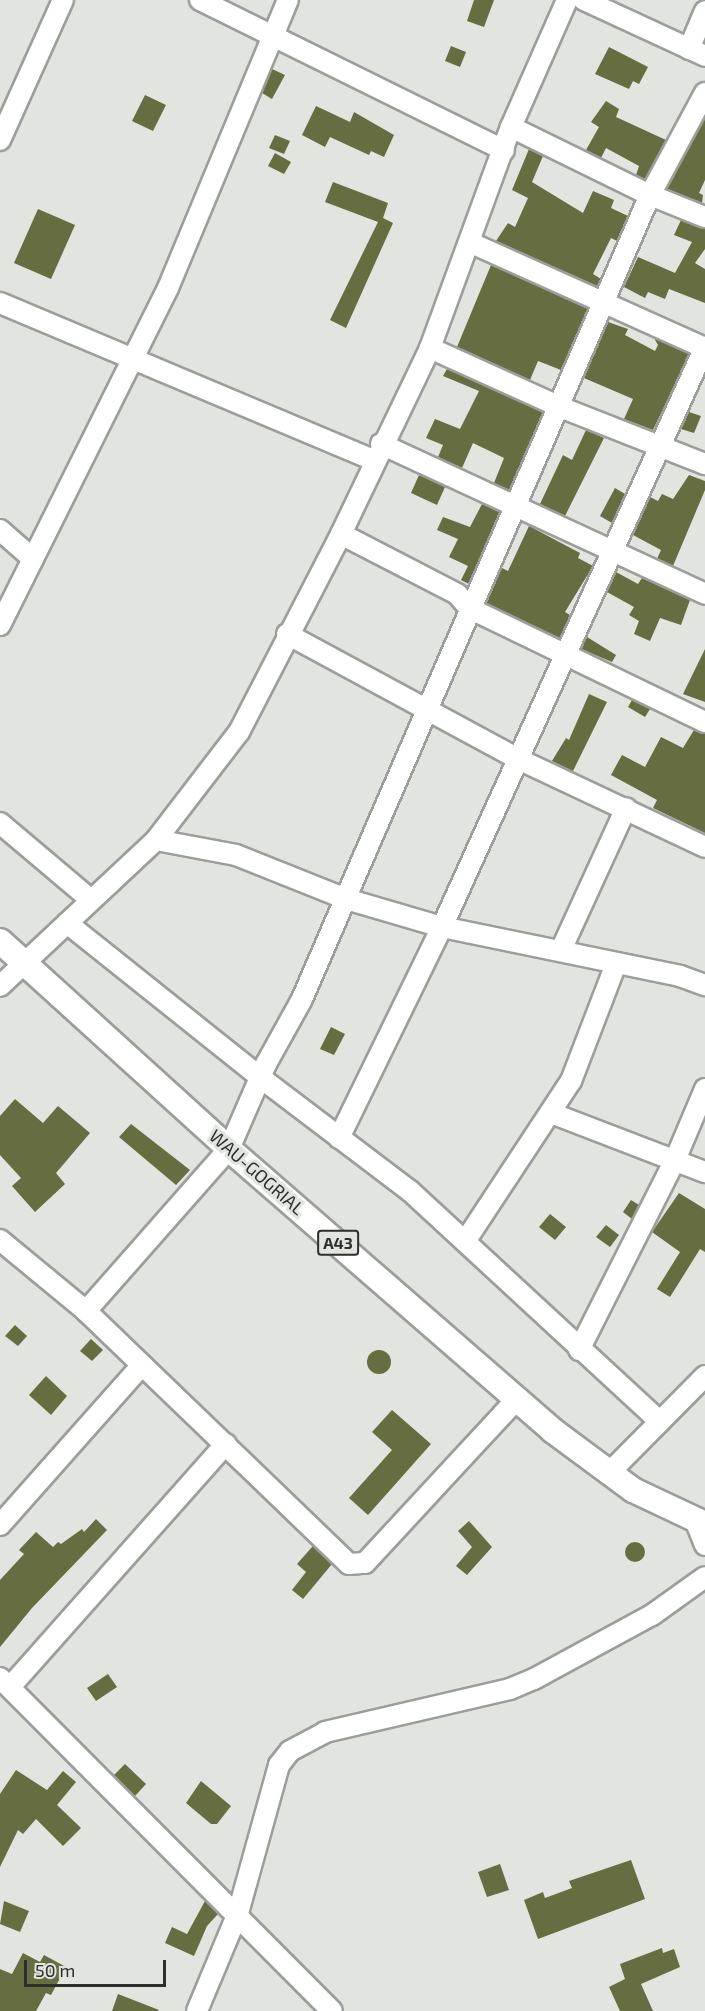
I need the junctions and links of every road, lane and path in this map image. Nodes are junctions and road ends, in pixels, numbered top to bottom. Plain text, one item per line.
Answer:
1 (63, 0) edge
2 (200, 0) edge
3 (288, 0) edge
4 (567, 0) edge
5 (584, 0) edge
6 (705, 11) edge
7 (272, 37) junction
8 (697, 53) edge
9 (705, 93) edge
10 (511, 127) junction
11 (0, 140) edge
12 (504, 150) junction
13 (650, 195) junction
14 (705, 218) edge
15 (470, 242) junction
16 (0, 303) edge
17 (604, 304) junction
18 (430, 348) junction
19 (705, 348) edge
20 (134, 357) junction
21 (560, 407) junction
22 (659, 446) junction
23 (378, 453) junction
24 (705, 464) edge
25 (513, 504) junction
26 (0, 530) edge
27 (341, 534) junction
28 (613, 551) junction
29 (33, 559) junction
30 (705, 594) edge
31 (469, 608) junction
32 (0, 625) edge
33 (287, 634) junction
34 (566, 652) junction
35 (429, 709) junction
36 (705, 722) edge
37 (516, 758) junction
38 (626, 808) junction
39 (0, 823) edge
40 (156, 840) junction
41 (705, 847) edge
42 (90, 899) junction
43 (346, 899) junction
44 (67, 923) junction
45 (442, 927) junction
46 (0, 941) edge
47 (561, 950) junction
48 (23, 962) junction
49 (616, 964) junction
50 (705, 985) edge
51 (0, 986) edge
52 (261, 1078) junction
53 (705, 1089) edge
54 (551, 1113) junction
55 (339, 1138) junction
56 (229, 1149) junction
57 (675, 1160) junction
58 (705, 1172) edge
59 (0, 1240) edge
60 (466, 1240) junction
61 (86, 1311) junction
62 (579, 1350) junction
63 (142, 1365) junction
64 (705, 1376) edge
65 (517, 1399) junction
66 (660, 1422) junction
67 (226, 1444) junction
68 (608, 1474) junction
69 (700, 1522) edge
70 (0, 1525) edge
71 (705, 1545) edge
72 (705, 1577) edge
73 (5, 1682) edge
74 (238, 1913) junction
75 (197, 2011) edge
76 (332, 2011) edge

1 - 11 street
2 - 7 street
3 - 7 street
4 - 10 street
5 - 8 street
6 - 8 street
7 - 12 street
7 - 20 street
9 - 13 street
10 - 12 street
10 - 13 street
12 - 15 street
13 - 14 street
13 - 17 street
15 - 17 street
15 - 18 street
16 - 20 street
17 - 19 street
17 - 21 street
18 - 21 street
18 - 23 street
19 - 22 street
20 - 23 street
20 - 29 street
21 - 22 street
21 - 25 street
22 - 24 street
22 - 28 street
23 - 25 street
23 - 27 street
25 - 28 street
25 - 31 street
26 - 29 street
27 - 31 street
27 - 33 street
28 - 30 street
28 - 34 street
29 - 32 street
31 - 34 street
31 - 35 street
33 - 35 street
33 - 40 street
34 - 36 street
34 - 37 street
35 - 37 street
35 - 43 street
37 - 38 street
37 - 45 street
38 - 41 street
38 - 47 street
39 - 42 street
40 - 42 street
40 - 43 street
42 - 44 street
43 - 45 street
43 - 52 street
44 - 48 street
44 - 52 street
45 - 47 street
45 - 55 street
46 - 48 main road, WAU-GOGRIAL / A43
47 - 49 street
48 - 51 street
48 - 56 main road, WAU-GOGRIAL / A43
49 - 50 street
49 - 54 street
52 - 55 street
52 - 56 street
53 - 57 street
54 - 57 street
54 - 60 street
55 - 60 street
56 - 61 street
56 - 65 main road, WAU-GOGRIAL / A43
57 - 58 street
57 - 62 street
59 - 61 street
60 - 62 street
61 - 63 street
62 - 66 street
63 - 67 street
63 - 70 street
64 - 66 street
65 - 67 street
65 - 68 main road, WAU-GOGRIAL / A43
66 - 68 street
67 - 73 street
68 - 69 main road, WAU-GOGRIAL / A43
69 - 71 street
72 - 74 street
73 - 74 street
74 - 75 street
74 - 76 street

